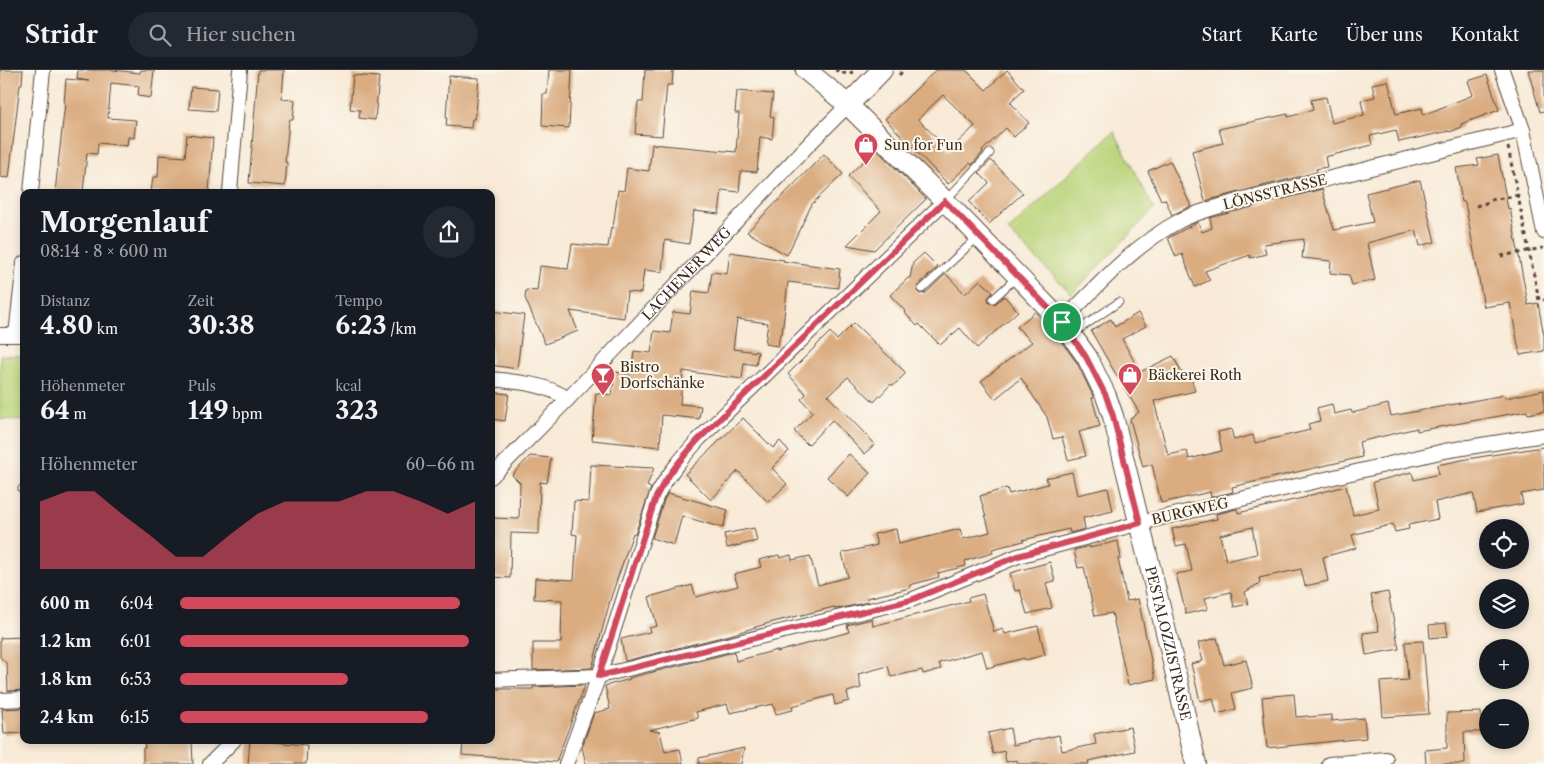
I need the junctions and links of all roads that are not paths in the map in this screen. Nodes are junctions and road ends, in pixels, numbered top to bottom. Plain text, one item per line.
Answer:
1 (43, 70) edge
2 (240, 70) edge
3 (806, 70) edge
4 (1502, 70) edge
5 (888, 76) edge
6 (848, 105) junction
7 (1523, 130) junction
8 (990, 153) dead end
9 (31, 189) edge
10 (230, 189) edge
11 (945, 201) junction
12 (1543, 225) edge
13 (979, 237) junction
14 (1018, 277) junction
15 (922, 289) dead end
16 (993, 299) dead end
17 (1118, 302) dead end
18 (1067, 328) junction
19 (0, 335) edge
20 (20, 335) edge
21 (495, 380) edge
22 (568, 399) junction
23 (1544, 435) edge
24 (495, 473) edge
25 (1140, 523) junction
26 (599, 676) junction
27 (495, 680) edge
28 (20, 699) edge
29 (0, 700) edge
30 (230, 744) edge
31 (1386, 759) dead end
32 (210, 764) edge
33 (566, 764) edge
34 (1196, 764) edge
35 (1329, 764) edge

1 - 9 street
2 - 10 street
3 - 6 main road, PESTALOZZISTRASSE
4 - 7 street
5 - 6 main road, LACHENER WEG
6 - 11 main road, PESTALOZZISTRASSE
6 - 22 street, LACHENER WEG
7 - 12 street
7 - 18 street, LÖNSSTRASSE
8 - 11 lane
11 - 13 main road, PESTALOZZISTRASSE
11 - 26 street
13 - 14 main road, PESTALOZZISTRASSE
13 - 15 lane
14 - 16 lane
14 - 18 main road, PESTALOZZISTRASSE
17 - 18 lane
18 - 25 main road, PESTALOZZISTRASSE
19 - 20 street
21 - 22 street
22 - 24 street, LACHENER WEG
23 - 25 street, BURGWEG
25 - 26 street, BURGWEG
25 - 34 main road, PESTALOZZISTRASSE
26 - 27 street, BURGWEG
26 - 33 street
28 - 29 street
30 - 32 street
31 - 35 street

